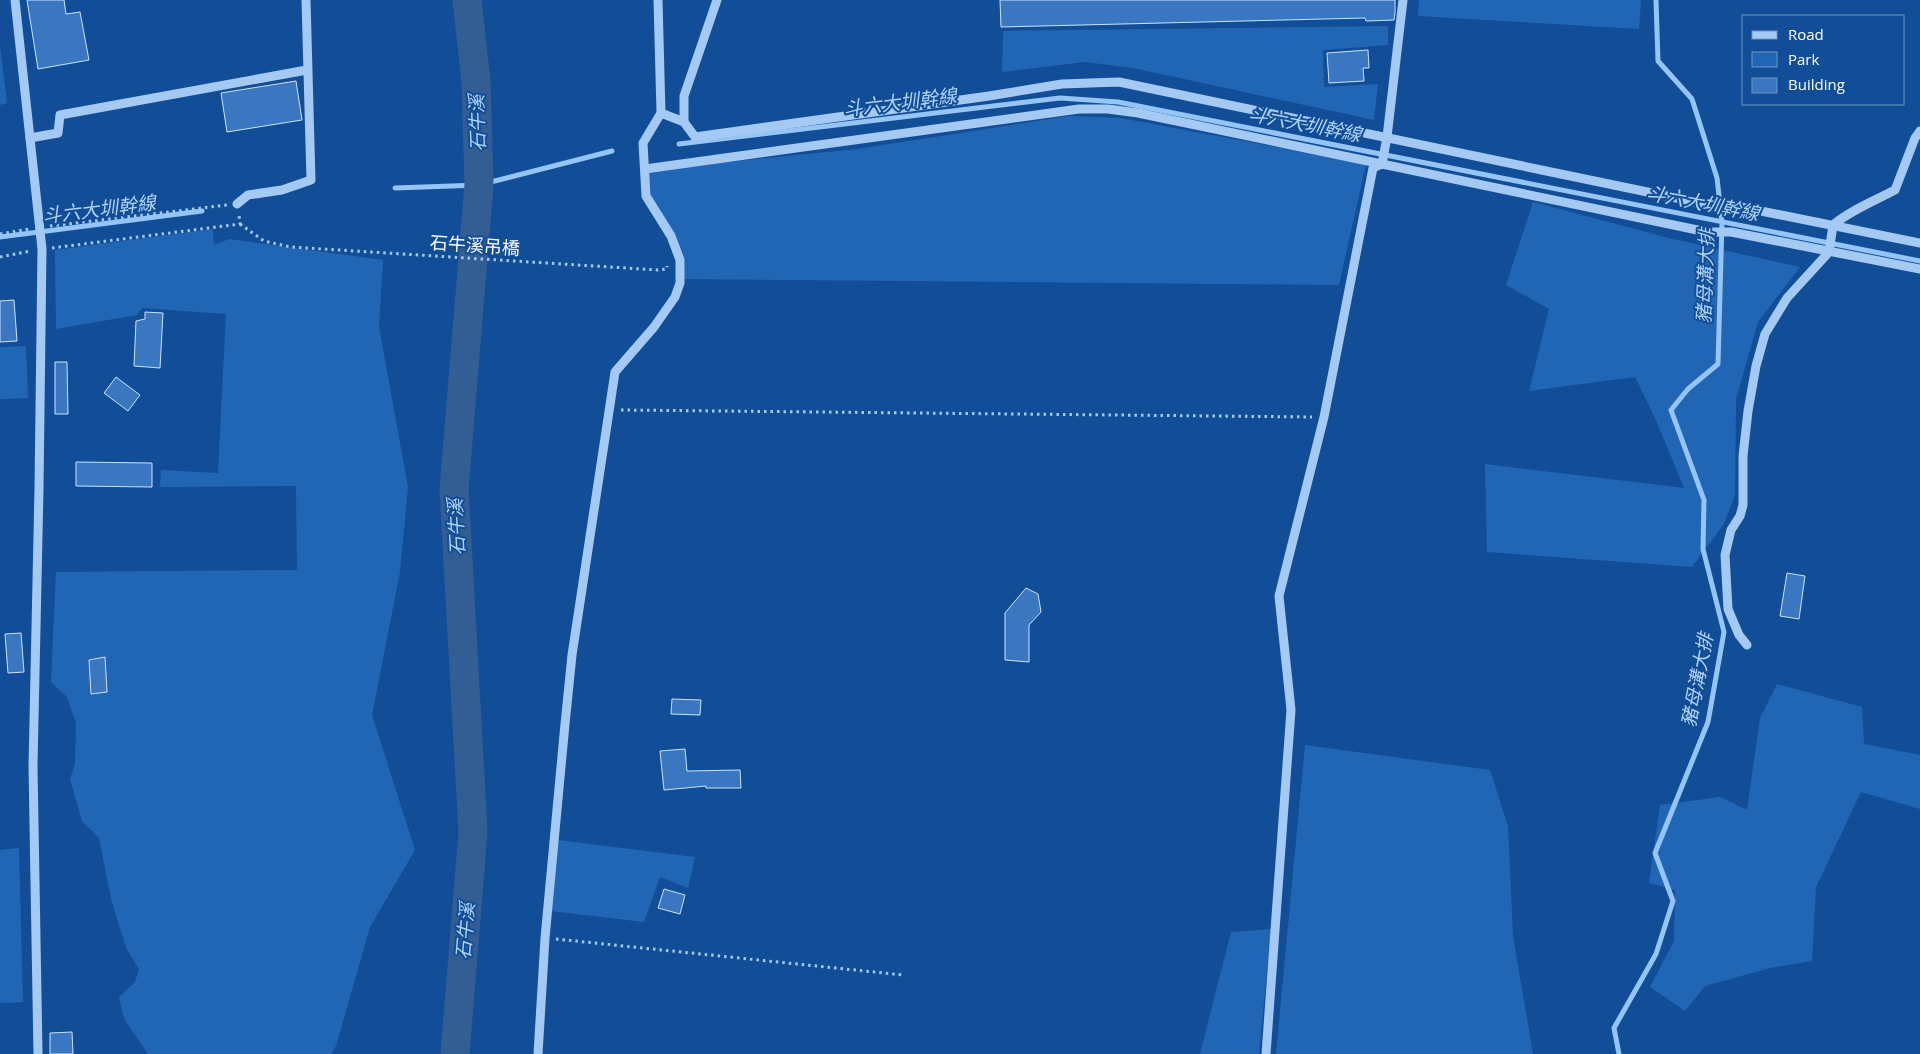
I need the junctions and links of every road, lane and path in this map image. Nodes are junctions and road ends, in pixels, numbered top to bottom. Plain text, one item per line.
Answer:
1 (14, 0) edge
2 (306, 0) edge
3 (658, 0) edge
4 (717, 0) edge
5 (1403, 0) edge
6 (307, 70) junction
7 (661, 113) junction
8 (684, 122) junction
9 (1920, 131) edge
10 (1387, 137) junction
11 (30, 138) junction
12 (1382, 164) junction
13 (645, 169) junction
14 (237, 204) junction
15 (240, 224) junction
16 (1833, 225) junction
17 (40, 228) junction
18 (0, 234) edge
19 (1920, 243) edge
20 (42, 249) junction
21 (1829, 252) junction
22 (0, 257) edge
23 (658, 270) dead end
24 (1920, 270) edge
25 (610, 410) junction
26 (1324, 417) junction
27 (1747, 645) dead end
28 (545, 938) junction
29 (903, 976) dead end
30 (38, 1054) edge
31 (538, 1054) edge
32 (1266, 1054) edge

1 - 11 street
2 - 6 street
3 - 7 street
4 - 8 street
5 - 10 street
6 - 11 street
6 - 14 street
7 - 8 street
7 - 13 street
8 - 10 street
9 - 16 street
10 - 12 street
10 - 16 street
11 - 17 street
12 - 13 street
12 - 21 street
12 - 26 street
13 - 25 street
14 - 15 path
14 - 17 path
15 - 20 path
15 - 23 path, 石牛溪吊橋
16 - 19 street
16 - 21 street
17 - 18 path
17 - 20 street
20 - 22 path
20 - 30 street
21 - 24 street
21 - 27 street
25 - 26 path
25 - 28 street
26 - 32 street
28 - 29 path
28 - 31 street

